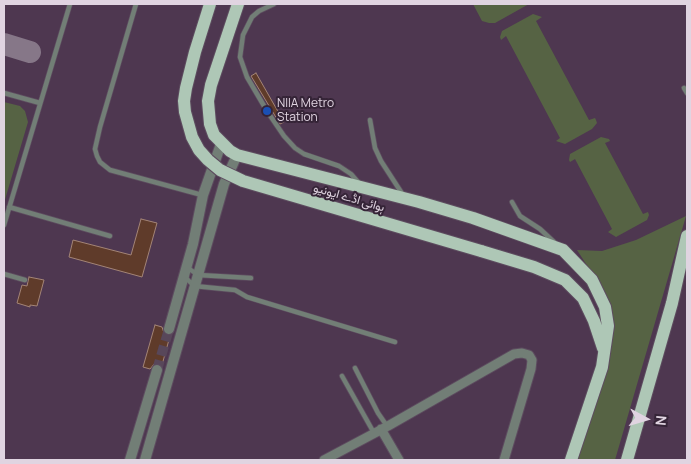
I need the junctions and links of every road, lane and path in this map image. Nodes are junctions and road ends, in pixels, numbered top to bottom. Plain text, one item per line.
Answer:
1 (70, 4) edge
2 (136, 4) edge
3 (210, 4) edge
4 (238, 4) edge
5 (274, 4) edge
6 (4, 92) edge
7 (40, 103) junction
8 (370, 120) dead end
9 (221, 144) junction
10 (236, 155) junction
11 (361, 186) junction
12 (203, 195) junction
13 (405, 198) junction
14 (512, 202) dead end
15 (9, 207) junction
16 (4, 226) edge
17 (110, 236) dead end
18 (687, 236) edge
19 (563, 250) junction
20 (185, 272) junction
21 (4, 274) edge
22 (198, 275) junction
23 (687, 277) edge
24 (251, 278) dead end
25 (25, 280) dead end
26 (194, 286) junction
27 (672, 303) junction
28 (184, 323) junction
29 (395, 342) dead end
30 (603, 351) junction
31 (355, 368) dead end
32 (157, 370) tunnel mouth
33 (342, 376) dead end
34 (381, 430) junction
35 (130, 460) edge
36 (145, 460) edge
37 (324, 460) edge
38 (399, 460) edge
39 (504, 460) edge
40 (571, 460) edge
41 (626, 460) edge

1 - 7 lane
2 - 12 lane
3 - 30 main road, ہوائی اڈے ایونیو, bridge
4 - 9 main road
5 - 11 lane
6 - 7 lane
7 - 15 lane
8 - 13 lane
9 - 10 main road
9 - 12 street
10 - 11 main road, ہوائی اڈے ایونیو
10 - 22 street
11 - 13 main road, ہوائی اڈے ایونیو
12 - 20 street
13 - 19 main road, ہوائی اڈے ایونیو
14 - 19 lane
15 - 16 lane
15 - 17 lane
18 - 27 main road
19 - 30 main road, ہوائی اڈے ایونیو
20 - 22 lane
20 - 26 lane
20 - 28 street
21 - 25 lane
22 - 24 lane
22 - 26 street
23 - 27 main road
26 - 28 street
26 - 29 lane
27 - 41 main road
28 - 36 street
30 - 40 main road, ہوائی اڈے ایونیو
31 - 34 lane
32 - 35 street
33 - 34 lane
34 - 37 street
34 - 38 street
34 - 39 street

